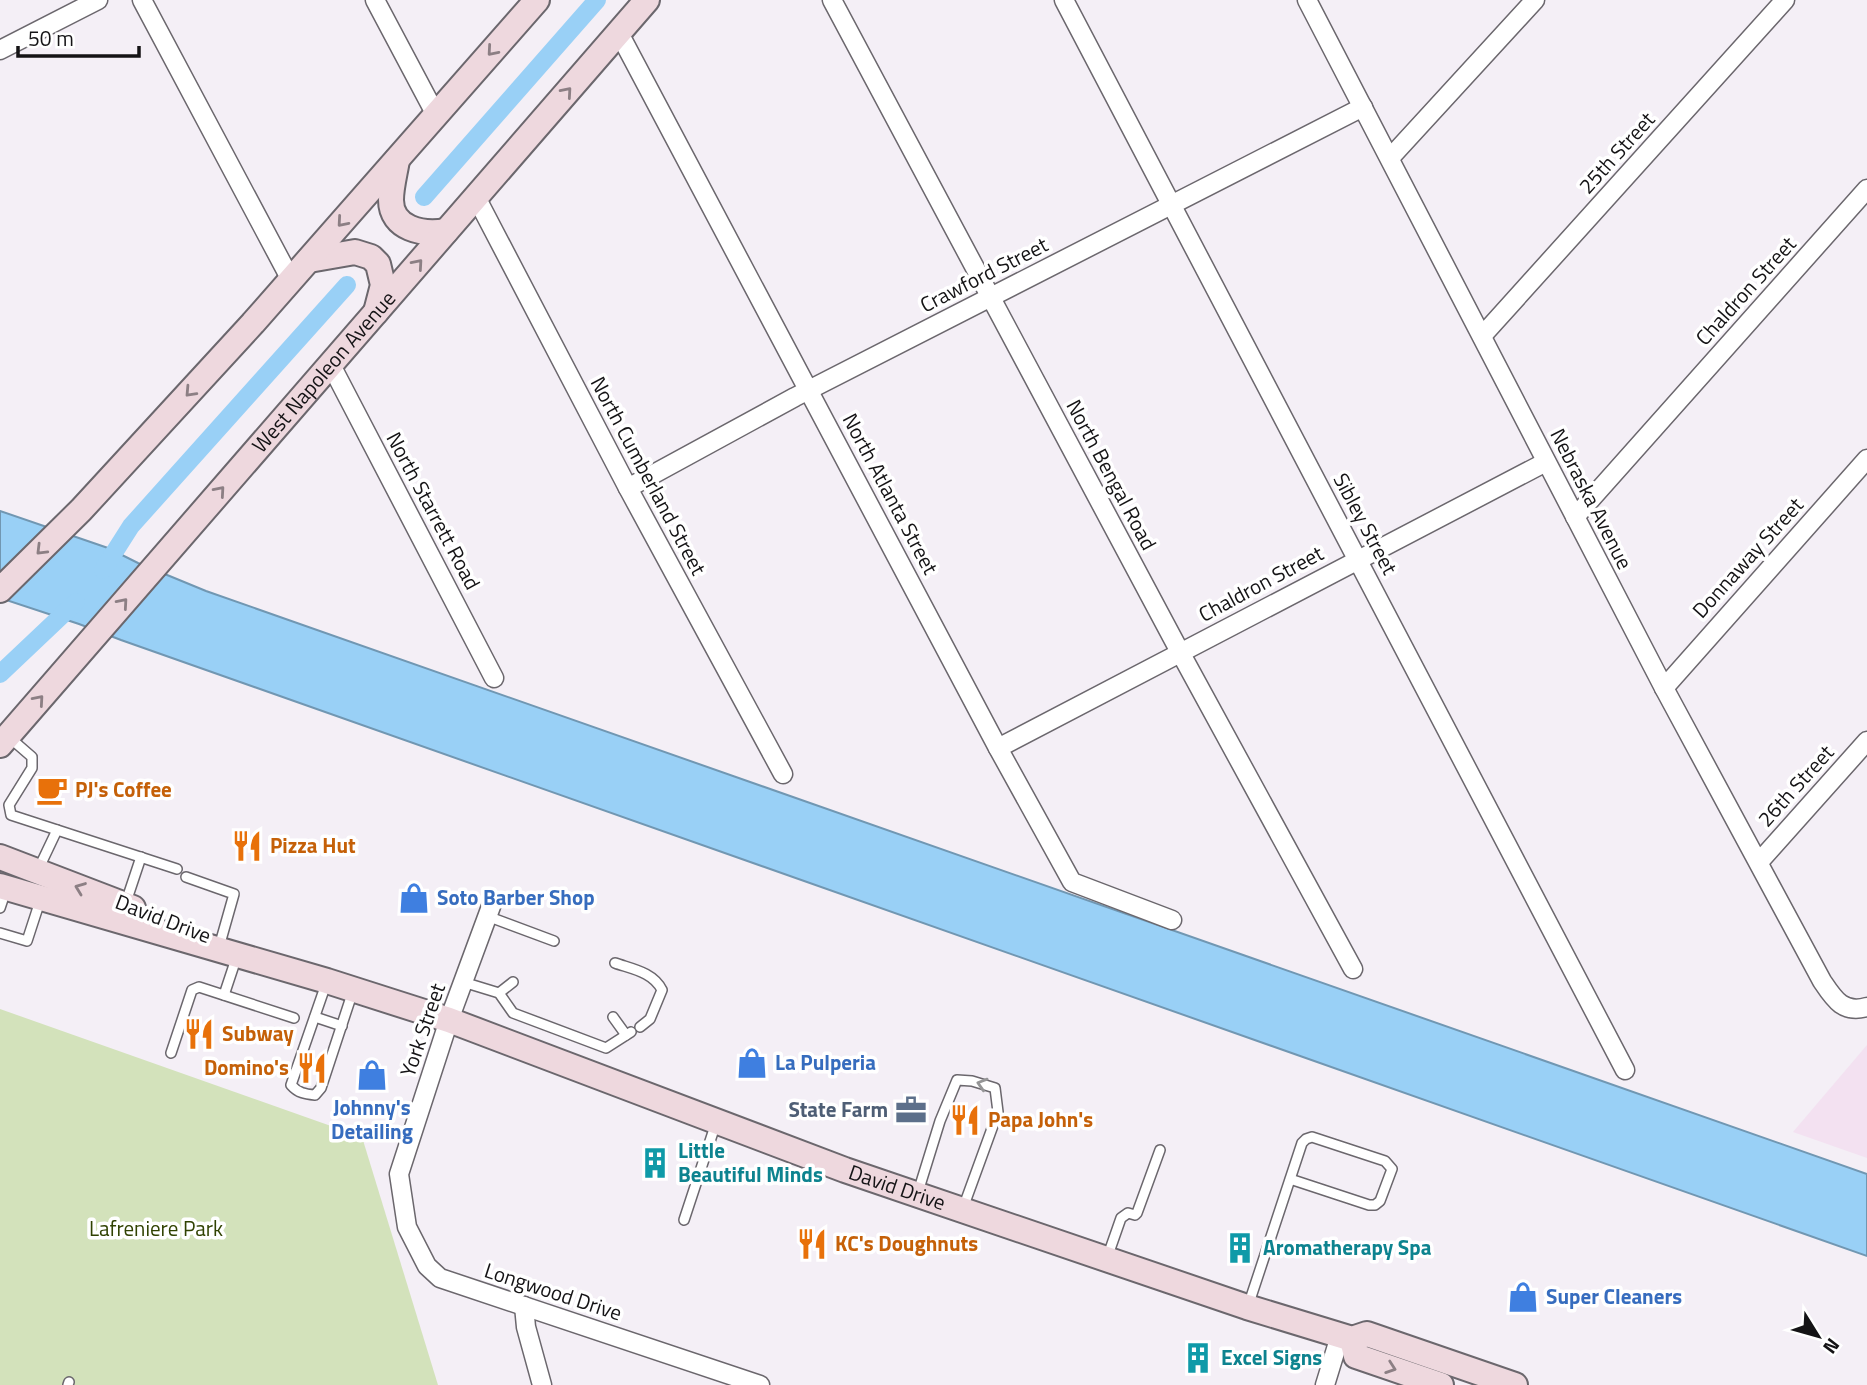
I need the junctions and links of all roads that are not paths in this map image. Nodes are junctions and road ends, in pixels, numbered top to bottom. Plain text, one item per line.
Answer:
1 (98, 0) edge
2 (142, 0) edge
3 (375, 0) edge
4 (537, 0) edge
5 (647, 0) edge
6 (832, 0) edge
7 (1064, 0) edge
8 (1307, 0) edge
9 (1535, 0) edge
10 (1785, 0) edge
11 (619, 33) junction
12 (0, 50) edge
13 (1363, 107) junction
14 (436, 115) junction
15 (1390, 158) junction
16 (397, 159) junction
17 (1867, 189) edge
18 (476, 197) junction
19 (1170, 205) junction
20 (446, 231) junction
21 (309, 260) junction
22 (291, 280) junction
23 (990, 297) junction
24 (376, 313) junction
25 (1482, 336) junction
26 (331, 365) junction
27 (809, 391) junction
28 (1867, 459) edge
29 (1546, 462) junction
30 (628, 488) junction
31 (1575, 517) junction
32 (1358, 559) junction
33 (0, 590) edge
34 (1180, 652) junction
35 (494, 678) dead end
36 (1664, 688) junction
37 (4, 740) edge
38 (1867, 741) edge
39 (998, 748) junction
40 (783, 774) dead end
41 (57, 830) junction
42 (0, 857) edge
43 (141, 857) junction
44 (1759, 862) junction
45 (177, 869) dead end
46 (37, 872) junction
47 (186, 877) dead end
48 (2, 894) edge
49 (42, 897) junction
50 (125, 905) junction
51 (490, 908) joint
52 (1172, 920) dead end
53 (0, 933) edge
54 (554, 941) dead end
55 (229, 948) junction
56 (615, 963) dead end
57 (1353, 969) dead end
58 (327, 981) junction
59 (463, 982) junction
60 (513, 982) dead end
61 (354, 989) junction
62 (499, 993) junction
63 (224, 995) junction
64 (1858, 1008) edge
65 (315, 1017) junction
66 (613, 1017) dead end
67 (293, 1018) dead end
68 (449, 1020) junction
69 (342, 1026) junction
70 (640, 1027) dead end
71 (171, 1053) dead end
72 (1625, 1070) dead end
73 (717, 1122) junction
74 (1160, 1150) dead end
75 (398, 1174) joint
76 (1290, 1179) junction
77 (918, 1195) junction
78 (962, 1210) junction
79 (684, 1220) dead end
80 (1107, 1259) junction
81 (524, 1306) junction
82 (1247, 1307) junction
83 (1346, 1338) junction
84 (542, 1385) edge
85 (760, 1385) edge
86 (1325, 1385) edge
87 (1441, 1385) edge
88 (1515, 1385) edge

1 - 12 street
2 - 22 street
3 - 14 street
4 -> 14 main road
5 - 11 main road, West Napoleon Avenue
6 - 23 street, North Bengal Road
7 - 19 street, Sibley Street
8 - 13 street, Nebraska Avenue
9 - 15 street
10 - 25 street, 25th Street
18 -> 11 main road, West Napoleon Avenue
11 - 27 street, North Atlanta Street
13 - 15 street, Nebraska Avenue
13 - 19 street, Crawford Street
14 - 16 main road
15 - 25 street, Nebraska Avenue
16 - 20 main road
16 -> 21 main road
17 - 31 street, Chaldron Street
18 - 20 main road, West Napoleon Avenue
18 - 30 street, North Cumberland Street
19 - 23 street, Crawford Street
19 - 32 street, Sibley Street
24 -> 20 main road, West Napoleon Avenue
21 - 22 main road
21 - 24 main road
22 -> 33 main road
23 - 27 street, Crawford Street
23 - 34 street, North Bengal Road
24 - 26 main road, West Napoleon Avenue
25 - 29 street, Nebraska Avenue
26 - 35 street, North Starrett Road
37 -> 26 main road, West Napoleon Avenue
27 - 30 street, Crawford Street
27 - 39 street, North Atlanta Street
28 - 36 street, Donnaway Street
29 - 31 street, Nebraska Avenue
29 - 32 street, Chaldron Street
30 - 40 street, North Cumberland Street
31 - 36 street, Nebraska Avenue
32 - 34 street, Chaldron Street
32 - 72 street, Sibley Street
34 - 39 street, Chaldron Street
34 - 57 street, North Bengal Road
36 - 44 street, Nebraska Avenue
37 - 41 lane
38 - 44 street, 26th Street
39 - 52 street, North Atlanta Street
41 - 43 lane
41 - 46 lane
42 - 46 main road, David Drive
43 - 45 lane
43 - 50 lane
44 - 64 street, Nebraska Avenue
50 -> 46 main road, David Drive
47 - 55 lane
48 - 49 main road, David Drive
49 - 53 lane
49 - 55 main road, David Drive
50 - 55 main road, David Drive
51 - 54 lane
51 - 59 street, York Street
55 - 58 main road, David Drive
55 - 63 lane
56 - 70 lane
58 - 61 main road, David Drive
58 - 65 lane
59 - 62 lane
59 - 68 street, York Street
60 - 62 lane
61 - 68 main road, David Drive
61 - 69 lane
62 - 66 lane
63 - 67 lane
63 - 71 lane
65 - 69 lane
65 - 69 lane
68 - 73 main road, David Drive
68 - 75 street, York Street
73 - 77 main road, David Drive
73 - 79 lane
74 - 80 lane
75 - 81 street, Longwood Drive
76 - 76 lane
76 - 82 lane
77 - 78 main road, David Drive
78 -> 77 lane
78 - 80 main road, David Drive
80 - 82 main road, David Drive
81 - 84 street
81 - 85 street, Longwood Drive
82 - 83 main road, David Drive
83 - 86 street
83 -> 87 main road
83 - 88 main road, David Drive

